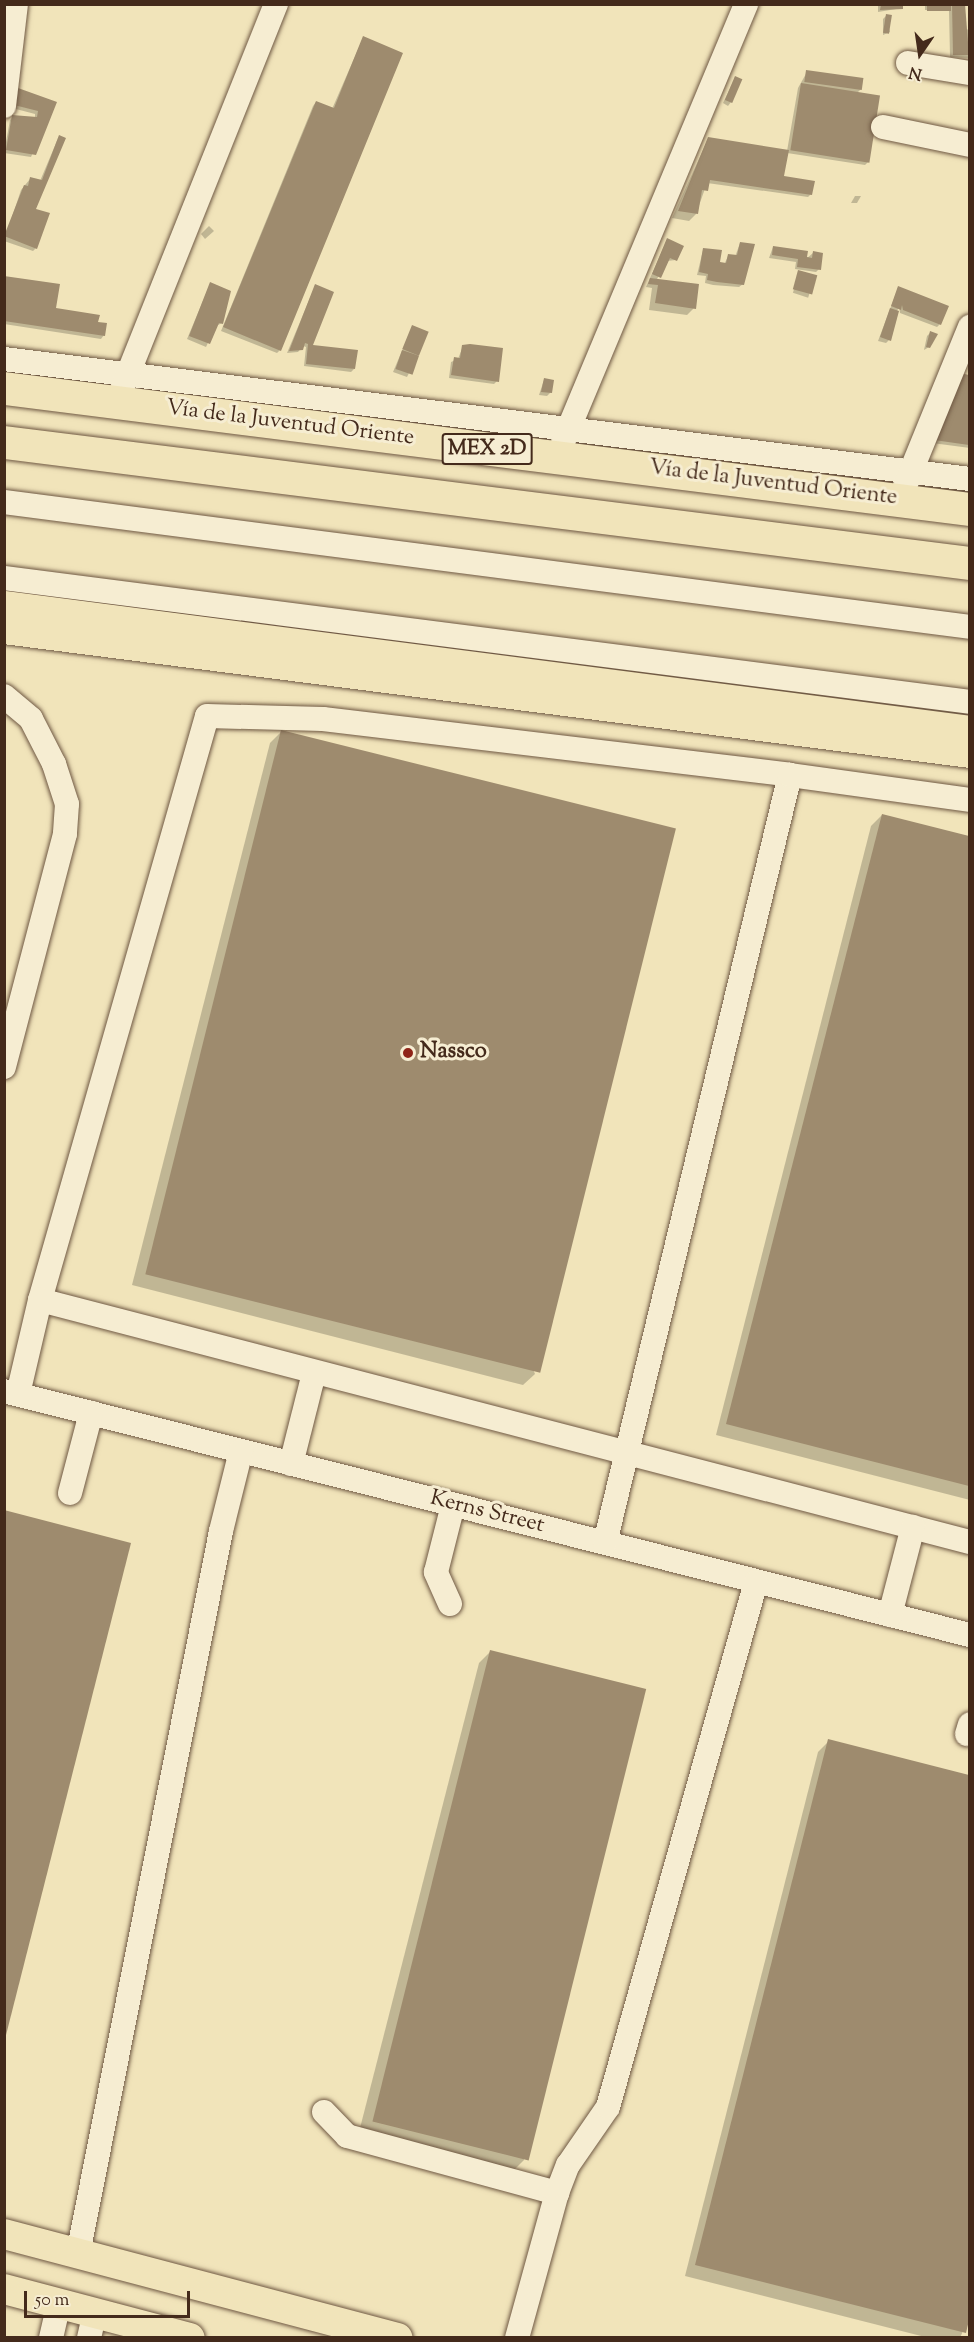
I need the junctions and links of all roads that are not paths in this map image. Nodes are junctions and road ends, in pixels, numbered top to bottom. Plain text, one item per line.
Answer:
1 (16, 4) edge
2 (276, 4) edge
3 (746, 4) edge
4 (908, 63) dead end
5 (969, 73) edge
6 (4, 106) edge
7 (883, 127) dead end
8 (969, 146) edge
9 (969, 327) edge
10 (4, 359) edge
11 (4, 388) edge
12 (122, 388) junction
13 (4, 442) edge
14 (562, 443) junction
15 (969, 478) edge
16 (905, 485) junction
17 (4, 502) edge
18 (969, 509) edge
19 (969, 563) edge
20 (4, 578) edge
21 (4, 606) edge
22 (969, 627) edge
23 (4, 629) edge
24 (4, 696) edge
25 (969, 702) edge
26 (969, 731) edge
27 (969, 753) edge
28 (790, 775) junction
29 (969, 800) edge
30 (4, 1067) edge
31 (40, 1300) junction
32 (314, 1373) junction
33 (11, 1392) edge
34 (91, 1413) junction
35 (241, 1451) junction
36 (627, 1454) junction
37 (291, 1464) junction
38 (70, 1493) dead end
39 (453, 1505) junction
40 (913, 1527) junction
41 (969, 1542) edge
42 (605, 1543) junction
43 (756, 1582) junction
44 (450, 1604) dead end
45 (890, 1615) junction
46 (969, 1635) edge
47 (324, 2112) dead end
48 (557, 2193) junction
49 (4, 2234) edge
50 (78, 2254) junction
51 (4, 2289) edge
52 (59, 2303) junction
53 (92, 2325) edge
54 (51, 2337) edge
55 (190, 2337) edge
56 (398, 2337) edge
57 (517, 2337) edge

1 - 6 street
2 - 12 street
3 - 14 street
4 - 5 street
7 - 8 street
9 - 16 street
10 - 12 street
11 - 12 highway, Vía de la Juventud Oriente / MEX 2D
12 - 14 highway, Vía de la Juventud Oriente / MEX 2D
13 - 19 highway, MEX 2D
14 - 16 highway, Vía de la Juventud Oriente / MEX 2D
15 - 16 street
16 - 18 highway, Vía de la Juventud Oriente / MEX 2D
17 - 22 street
20 - 25 street
21 - 26 main road
23 - 27 main road
24 - 30 street
28 - 29 street
28 - 31 street
28 - 36 street
31 - 32 street
31 - 33 street
32 - 36 street
32 - 37 street
33 - 34 street, Kerns Street
34 - 35 street, Kerns Street
34 - 38 street
35 - 37 street, Kerns Street
35 - 50 street
36 - 40 street
36 - 42 street
37 - 39 street, Kerns Street
39 - 42 street, Kerns Street
39 - 44 street
40 - 41 street
40 - 45 street
42 - 43 street, Kerns Street
43 - 45 street, Kerns Street
43 - 48 street
45 - 46 street, Kerns Street
47 - 48 street
48 - 57 street
49 - 50 main road
50 - 56 main road
51 - 52 main road
52 - 53 main road
52 - 54 street
53 - 55 main road

